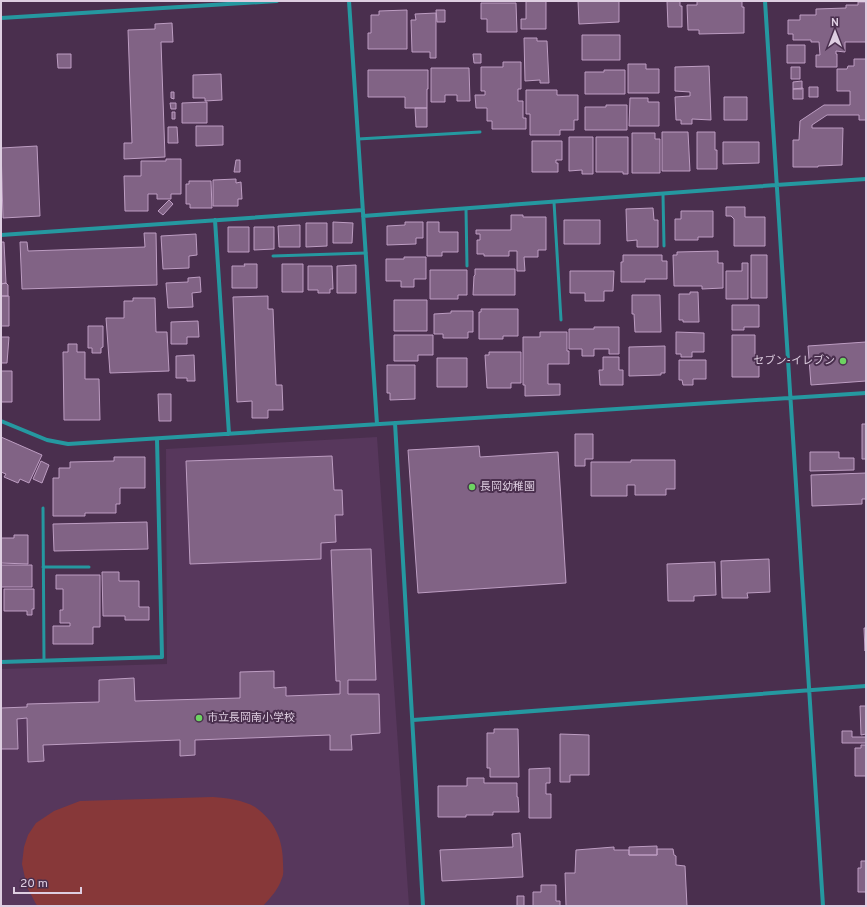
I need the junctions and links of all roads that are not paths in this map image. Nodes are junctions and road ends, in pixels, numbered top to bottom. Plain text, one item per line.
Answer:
1 (277, 1) edge
2 (349, 1) edge
3 (765, 1) edge
4 (1, 18) edge
5 (480, 132) dead end
6 (358, 139) junction
7 (866, 179) edge
8 (776, 185) junction
9 (663, 194) junction
10 (554, 202) junction
11 (466, 209) junction
12 (363, 210) junction
13 (363, 216) junction
14 (215, 220) junction
15 (1, 235) edge
16 (664, 246) dead end
17 (366, 253) junction
18 (273, 256) dead end
19 (467, 266) dead end
20 (561, 320) dead end
21 (866, 393) edge
22 (790, 398) junction
23 (1, 421) edge
24 (395, 423) junction
25 (377, 424) junction
26 (229, 434) junction
27 (156, 439) junction
28 (43, 508) dead end
29 (43, 567) junction
30 (89, 567) dead end
31 (44, 660) junction
32 (1, 662) edge
33 (866, 686) edge
34 (808, 690) junction
35 (413, 720) junction
36 (423, 906) edge
37 (823, 906) edge

1 - 4 street
2 - 6 street
3 - 8 street
5 - 6 lane
6 - 12 street
7 - 8 street
8 - 9 street
8 - 22 street
9 - 10 street
9 - 16 lane
10 - 11 street
10 - 20 lane
11 - 13 street
11 - 19 lane
12 - 13 street
12 - 14 street
13 - 17 street
14 - 15 street
14 - 26 street
17 - 18 lane
17 - 25 street
21 - 22 street
22 - 24 street
22 - 34 street
23 - 27 street
24 - 25 street
24 - 35 street
25 - 26 street
26 - 27 street
27 - 31 street
28 - 29 lane
29 - 30 lane
29 - 31 lane
31 - 32 street
33 - 34 street
34 - 35 street
34 - 37 street
35 - 36 street

